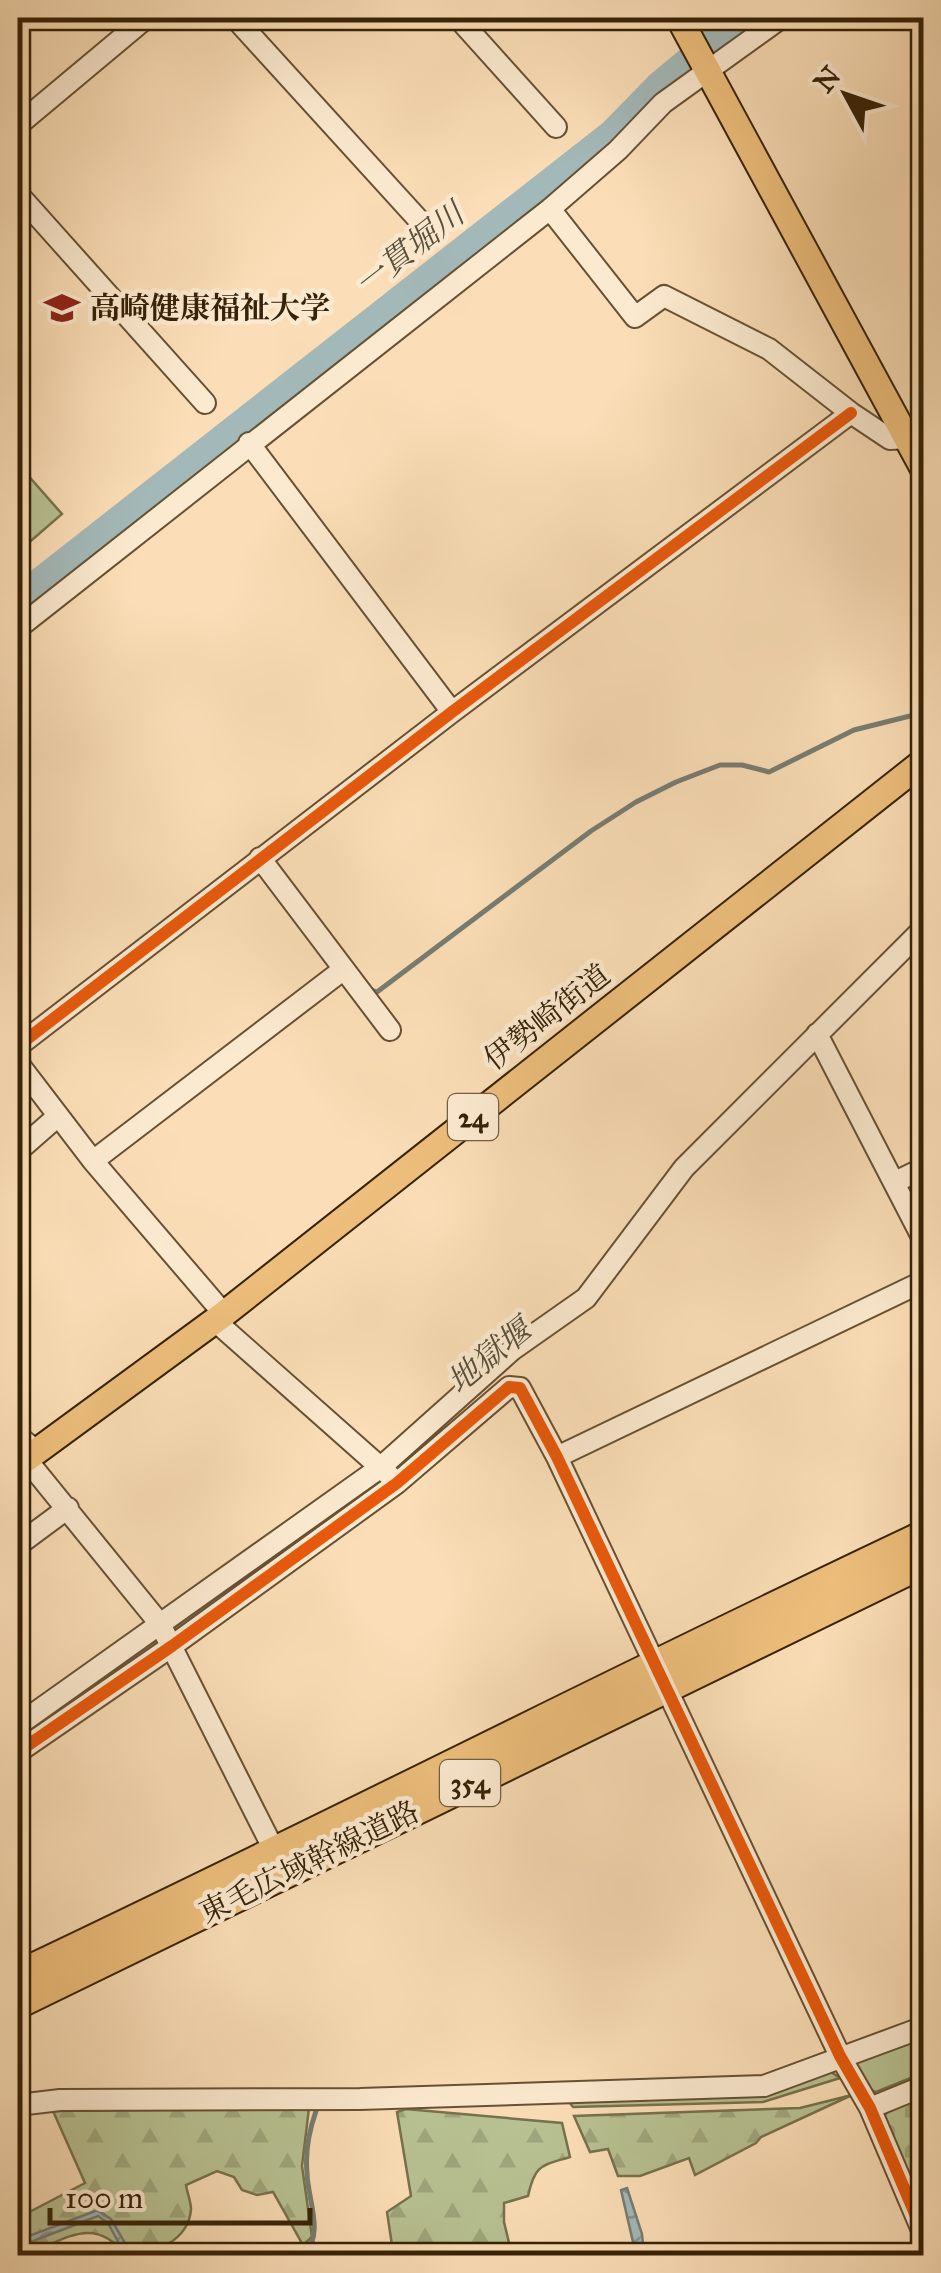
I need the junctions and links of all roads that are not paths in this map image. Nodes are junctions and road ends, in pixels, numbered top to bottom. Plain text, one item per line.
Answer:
1 (146, 18) edge
2 (235, 18) edge
3 (458, 18) edge
4 (781, 18) edge
5 (684, 28) edge
6 (706, 71) junction
7 (18, 125) edge
8 (556, 127) dead end
9 (18, 194) edge
10 (550, 209) junction
11 (427, 229) dead end
12 (205, 404) dead end
13 (850, 414) junction
14 (906, 438) junction
15 (250, 443) junction
16 (923, 466) edge
17 (18, 628) edge
18 (452, 712) junction
19 (924, 762) edge
20 (260, 858) junction
21 (924, 928) edge
22 (344, 969) junction
23 (390, 1030) dead end
24 (817, 1034) junction
25 (18, 1046) edge
26 (18, 1063) edge
27 (58, 1116) junction
28 (18, 1151) edge
29 (93, 1161) junction
30 (924, 1168) edge
31 (896, 1182) junction
32 (924, 1241) edge
33 (924, 1281) edge
34 (219, 1317) junction
35 (24, 1453) edge
36 (556, 1457) junction
37 (381, 1467) junction
38 (397, 1483) junction
39 (68, 1508) junction
40 (924, 1536) edge
41 (18, 1545) edge
42 (924, 1562) edge
43 (160, 1624) junction
44 (172, 1646) junction
45 (659, 1675) junction
46 (18, 1724) edge
47 (18, 1752) edge
48 (276, 1854) junction
49 (18, 1976) edge
50 (18, 2003) edge
51 (924, 2027) edge
52 (840, 2056) junction
53 (924, 2086) edge
54 (18, 2104) edge
55 (870, 2108) junction
56 (924, 2235) edge

1 - 7 street
2 - 11 street
3 - 8 street
4 - 6 street
5 - 6 main road
6 - 10 street
6 - 14 main road
9 - 12 street
10 - 13 street
10 - 15 street
13 - 14 street
13 - 18 street
14 - 16 main road
15 - 17 street
15 - 18 street
18 - 20 street
19 - 34 main road, 伊勢崎街道 / 24
20 - 22 street
20 - 25 street
21 - 24 street
22 - 23 street
22 - 29 street
24 - 31 street
24 - 37 street
26 - 27 street
27 - 28 street
27 - 29 street
29 - 34 street
30 - 31 street
31 - 32 street
33 - 36 street
34 - 35 main road, 伊勢崎街道 / 24
34 - 37 street
35 - 39 street
36 - 38 street
36 - 45 street
37 - 38 street
37 - 43 street
38 - 44 street
39 - 41 street
39 - 43 street
40 - 45 highway, 東毛広域幹線道路 / 354
42 - 45 highway, 東毛広域幹線道路 / 354
43 - 44 street
43 - 46 street
44 - 47 street
44 - 48 street
45 - 48 highway, 東毛広域幹線道路 / 354
45 - 50 highway, 東毛広域幹線道路 / 354
45 - 52 street
48 - 49 highway, 東毛広域幹線道路 / 354
51 - 52 street
52 - 54 street
52 - 55 street
53 - 55 street
55 - 56 street

